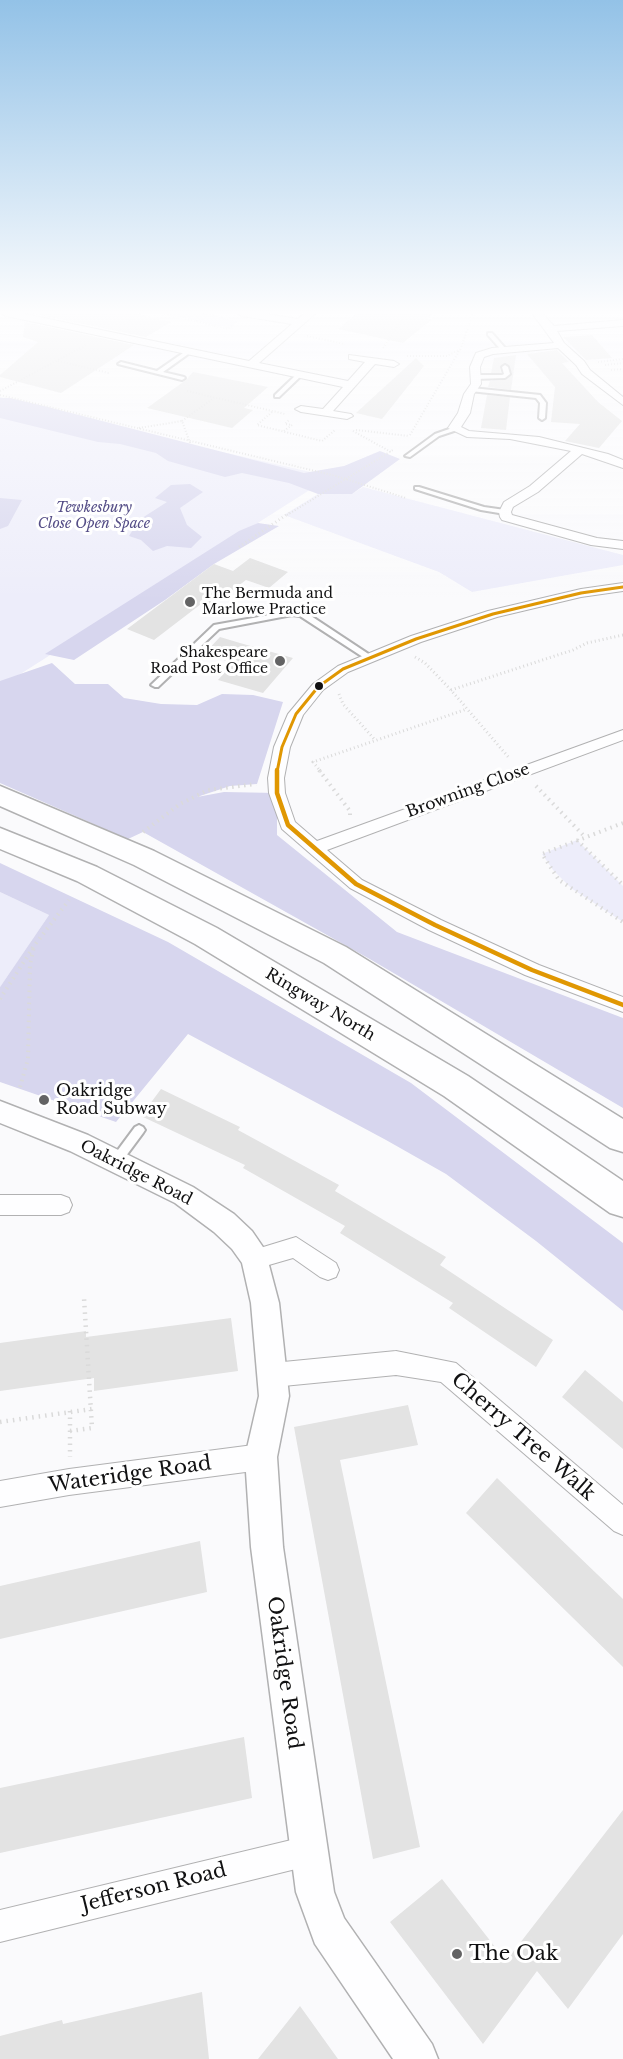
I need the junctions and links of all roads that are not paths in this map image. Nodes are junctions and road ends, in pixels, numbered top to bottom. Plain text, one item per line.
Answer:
1 (302, 409) dead end
2 (329, 409) edge
3 (465, 409) edge
4 (543, 409) edge
5 (325, 413) junction
6 (542, 418) dead end
7 (343, 421) road end
8 (455, 429) junction
9 (622, 448) edge
10 (580, 450) junction
11 (408, 456) dead end
12 (604, 456) junction
13 (623, 464) edge
14 (417, 488) dead end
15 (505, 512) junction
16 (623, 545) edge
17 (623, 587) edge
18 (369, 657) junction
19 (155, 686) dead end
20 (623, 735) edge
21 (0, 795) edge
22 (0, 838) edge
23 (314, 848) junction
24 (623, 1005) edge
25 (0, 1112) edge
26 (139, 1130) dead end
27 (623, 1137) edge
28 (116, 1161) junction
29 (623, 1201) edge
30 (0, 1205) edge
31 (61, 1205) dead end
32 (255, 1259) junction
33 (328, 1269) dead end
34 (273, 1375) junction
35 (261, 1457) junction
36 (0, 1494) edge
37 (623, 1522) edge
38 (308, 1851) junction
39 (0, 1926) edge
40 (417, 2059) edge

1 - 5 street
2 - 5 street
3 - 8 street
4 - 6 lane
5 - 7 street
8 - 10 street
8 - 11 lane
9 - 12 street
10 - 12 street
10 - 15 street
12 - 13 street
14 - 15 lane
15 - 16 street
17 - 18 street
18 - 19 lane
18 - 23 street
20 - 23 street, Browning Close
21 - 27 highway
22 - 29 highway, Ringway North
23 - 24 street
25 - 28 street, Oakridge Road
26 - 28 lane
28 - 32 street, Oakridge Road
30 - 31 street
32 - 33 street
32 - 34 street, Oakridge Road
34 - 35 street, Oakridge Road
34 - 37 street, Cherry Tree Walk
35 - 36 street, Wateridge Road
35 - 38 street, Oakridge Road
38 - 39 street, Jefferson Road
38 - 40 street, Oakridge Road

